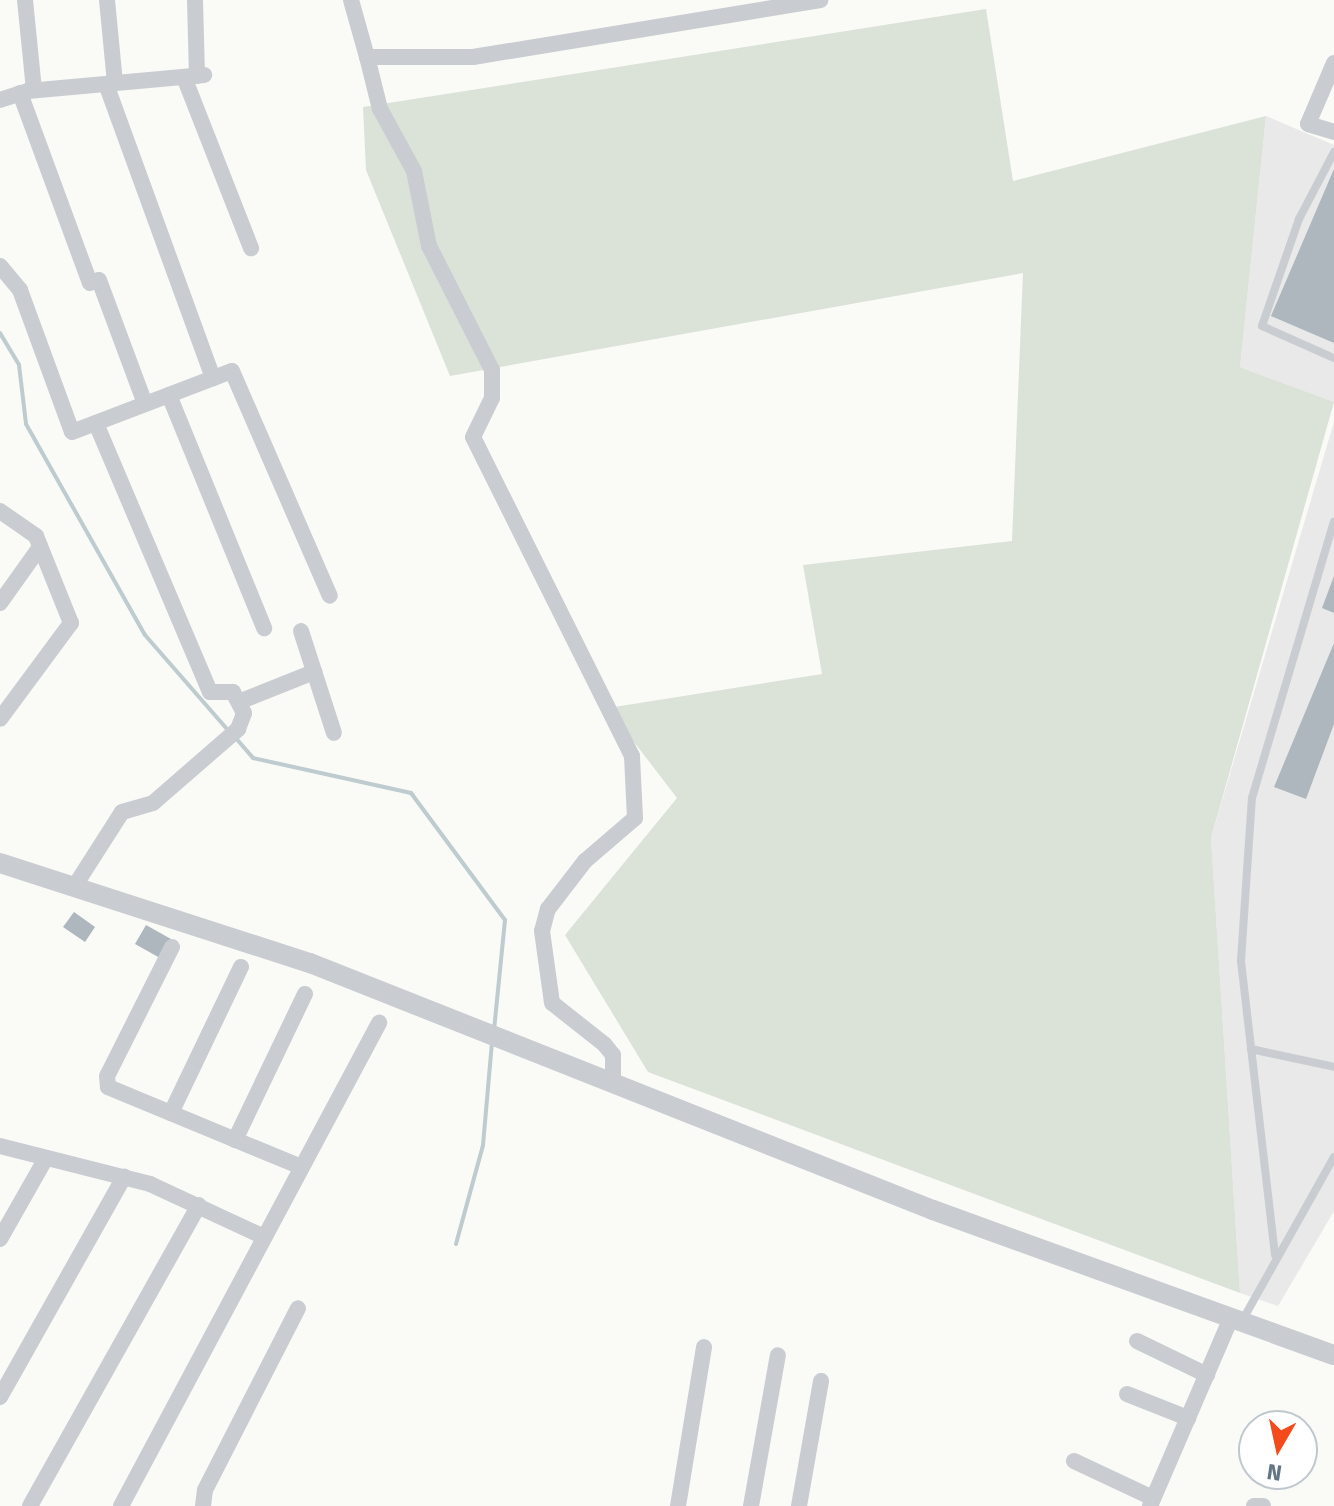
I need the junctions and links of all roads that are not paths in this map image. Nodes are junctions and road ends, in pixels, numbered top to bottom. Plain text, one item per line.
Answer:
1 (25, 0) edge
2 (107, 0) edge
3 (195, 0) edge
4 (351, 0) edge
5 (820, 0) edge
6 (367, 57) junction
7 (1334, 63) edge
8 (195, 76) junction
9 (110, 84) junction
10 (27, 92) junction
11 (0, 100) edge
12 (1334, 132) edge
13 (1334, 152) edge
14 (251, 248) dead end
15 (0, 266) edge
16 (1334, 358) edge
17 (213, 378) junction
18 (169, 395) junction
19 (145, 404) junction
20 (96, 423) junction
21 (0, 511) edge
22 (1334, 522) edge
23 (40, 547) junction
24 (330, 596) dead end
25 (0, 603) edge
26 (264, 628) dead end
27 (301, 631) dead end
28 (314, 672) junction
29 (241, 701) junction
30 (0, 719) edge
31 (334, 733) dead end
32 (0, 863) edge
33 (76, 884) junction
34 (172, 947) dead end
35 (241, 967) dead end
36 (305, 994) dead end
37 (379, 1023) dead end
38 (1251, 1049) junction
39 (1334, 1067) edge
40 (613, 1081) junction
41 (171, 1113) junction
42 (235, 1140) junction
43 (0, 1146) edge
44 (1334, 1157) edge
45 (46, 1158) junction
46 (301, 1167) junction
47 (124, 1177) junction
48 (199, 1205) junction
49 (264, 1237) junction
50 (0, 1239) edge
51 (1275, 1255) junction
52 (298, 1308) dead end
53 (1237, 1320) junction
54 (1137, 1341) dead end
55 (704, 1347) dead end
56 (778, 1355) dead end
57 (1334, 1355) edge
58 (1207, 1375) junction
59 (821, 1381) dead end
60 (1127, 1394) dead end
61 (0, 1397) edge
62 (1188, 1418) junction
63 (1074, 1461) dead end
64 (1151, 1502) edge
65 (30, 1506) edge
66 (121, 1506) edge
67 (203, 1506) edge
68 (678, 1506) edge
69 (751, 1506) edge
70 (799, 1506) edge
71 (1254, 1506) edge
72 (1263, 1506) edge

1 - 10 street
2 - 9 street
3 - 8 street
4 - 6 street
5 - 6 street
6 - 40 street
7 - 12 street
8 - 9 street
8 - 14 street
9 - 10 street
9 - 17 street
10 - 11 street
10 - 19 street
13 - 16 lane
15 - 20 street
17 - 18 street
17 - 24 street
18 - 19 street
18 - 26 street
19 - 20 street
20 - 29 street
21 - 23 street
22 - 38 lane
23 - 25 street
23 - 30 street
27 - 28 street
28 - 29 street
28 - 31 street
29 - 33 street
32 - 33 street
33 - 40 street
34 - 41 street
35 - 41 street
36 - 42 street
37 - 46 street
38 - 39 lane
38 - 51 lane
40 - 53 street
41 - 42 street
42 - 46 street
43 - 45 street
44 - 51 lane
45 - 47 street
45 - 50 street
46 - 49 street
47 - 48 street
47 - 61 street
48 - 49 street
48 - 65 street
49 - 66 street
51 - 53 lane
52 - 67 street
53 - 57 street
53 - 58 street
54 - 58 street
55 - 68 street
56 - 69 street
58 - 62 street
59 - 70 street
60 - 62 street
62 - 64 street
63 - 64 street
71 - 72 street

